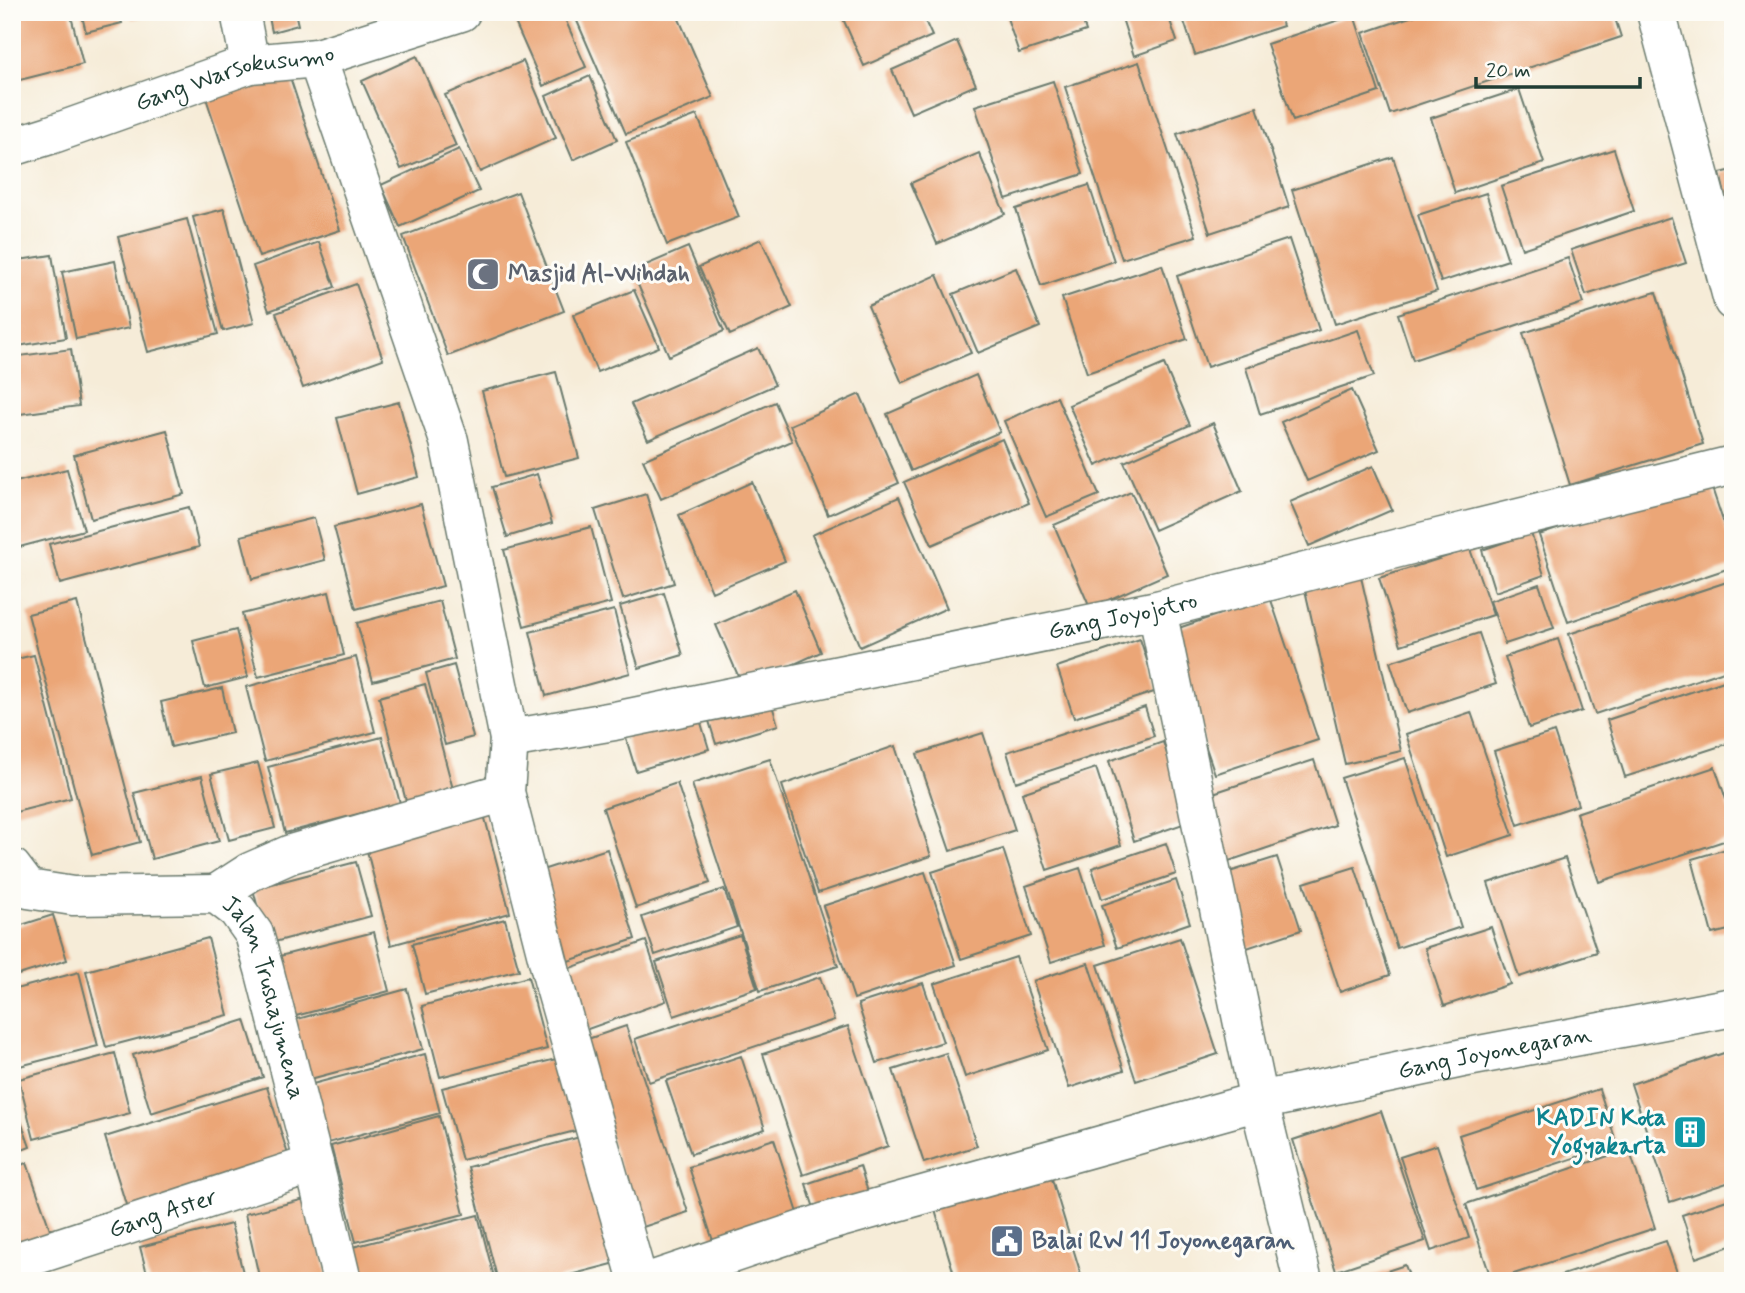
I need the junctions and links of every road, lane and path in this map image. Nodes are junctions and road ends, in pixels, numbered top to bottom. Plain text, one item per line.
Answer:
1 (240, 12) edge
2 (461, 12) edge
3 (1656, 12) edge
4 (317, 58) junction
5 (250, 64) junction
6 (12, 147) edge
7 (1733, 301) edge
8 (1733, 465) edge
9 (1157, 610) junction
10 (509, 739) junction
11 (505, 792) junction
12 (12, 868) edge
13 (216, 894) junction
14 (1733, 1007) edge
15 (1259, 1101) junction
16 (314, 1164) junction
17 (12, 1263) edge
18 (342, 1281) edge
19 (638, 1281) edge
20 (651, 1281) edge
21 (1303, 1281) edge

1 - 5 street
2 - 4 street, Gang Warsokusumo
3 - 7 street
4 - 5 street, Gang Warsokusumo
4 - 10 street
5 - 6 street, Gang Warsokusumo
8 - 9 street, Gang Joyojotro
9 - 10 street, Gang Joyojotro
9 - 15 street
10 - 11 street
11 - 13 street
11 - 19 street
12 - 13 street, Jalan Trushajumena
13 - 16 street, Jalan Trushajumena
14 - 15 street, Gang Joyonegaran
15 - 20 street, Gang Joyonegaran
15 - 21 street
16 - 17 street, Gang Aster
16 - 18 street, Jalan Trushajumena

